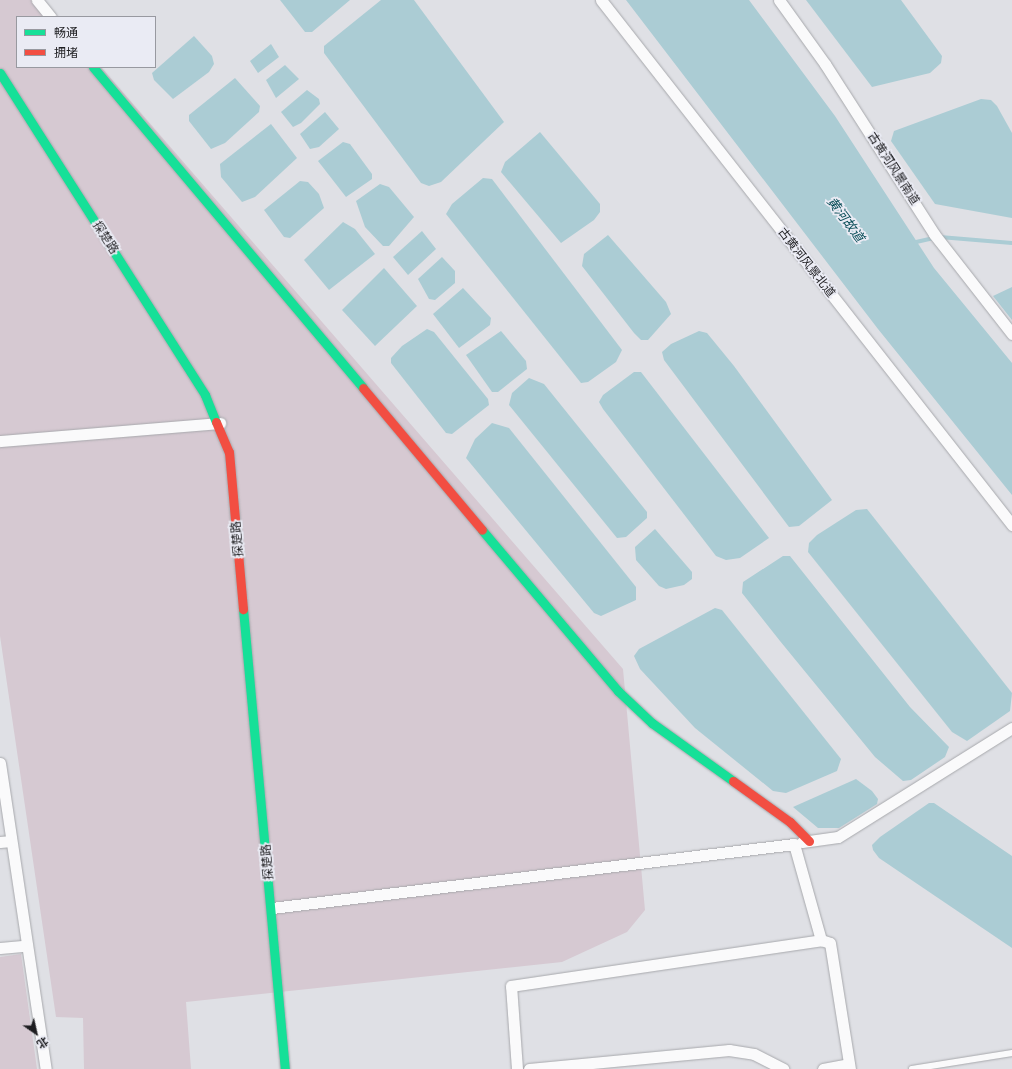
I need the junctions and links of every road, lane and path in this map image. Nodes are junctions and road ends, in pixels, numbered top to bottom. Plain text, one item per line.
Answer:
1 (37, 0) edge
2 (601, 0) edge
3 (780, 0) edge
4 (50, 16) edge
5 (94, 68) edge
6 (0, 73) edge
7 (1012, 334) edge
8 (220, 423) junction
9 (0, 441) edge
10 (1012, 525) edge
11 (1012, 728) edge
12 (0, 763) edge
13 (5, 841) edge
14 (809, 841) junction
15 (794, 844) junction
16 (272, 908) junction
17 (821, 940) junction
18 (26, 946) junction
19 (0, 948) edge
20 (1012, 1053) edge
21 (849, 1066) edge
22 (46, 1069) edge
23 (285, 1069) edge
24 (518, 1069) edge
25 (529, 1069) edge
26 (783, 1069) edge
27 (823, 1069) edge
28 (912, 1069) edge

1 - 4 street
2 - 10 street, 古黄河风景北道
3 - 7 street, 古黄河风景南道
5 - 14 main road
6 - 8 main road, 探楚路
8 - 9 street
8 - 16 main road, 探楚路
11 - 14 street
12 - 13 street
13 - 18 street
14 - 15 street
15 - 16 street
15 - 17 street
16 - 23 main road, 探楚路
17 - 21 street
17 - 24 street
18 - 19 street
18 - 22 street
20 - 28 lane
21 - 27 street
25 - 26 street

